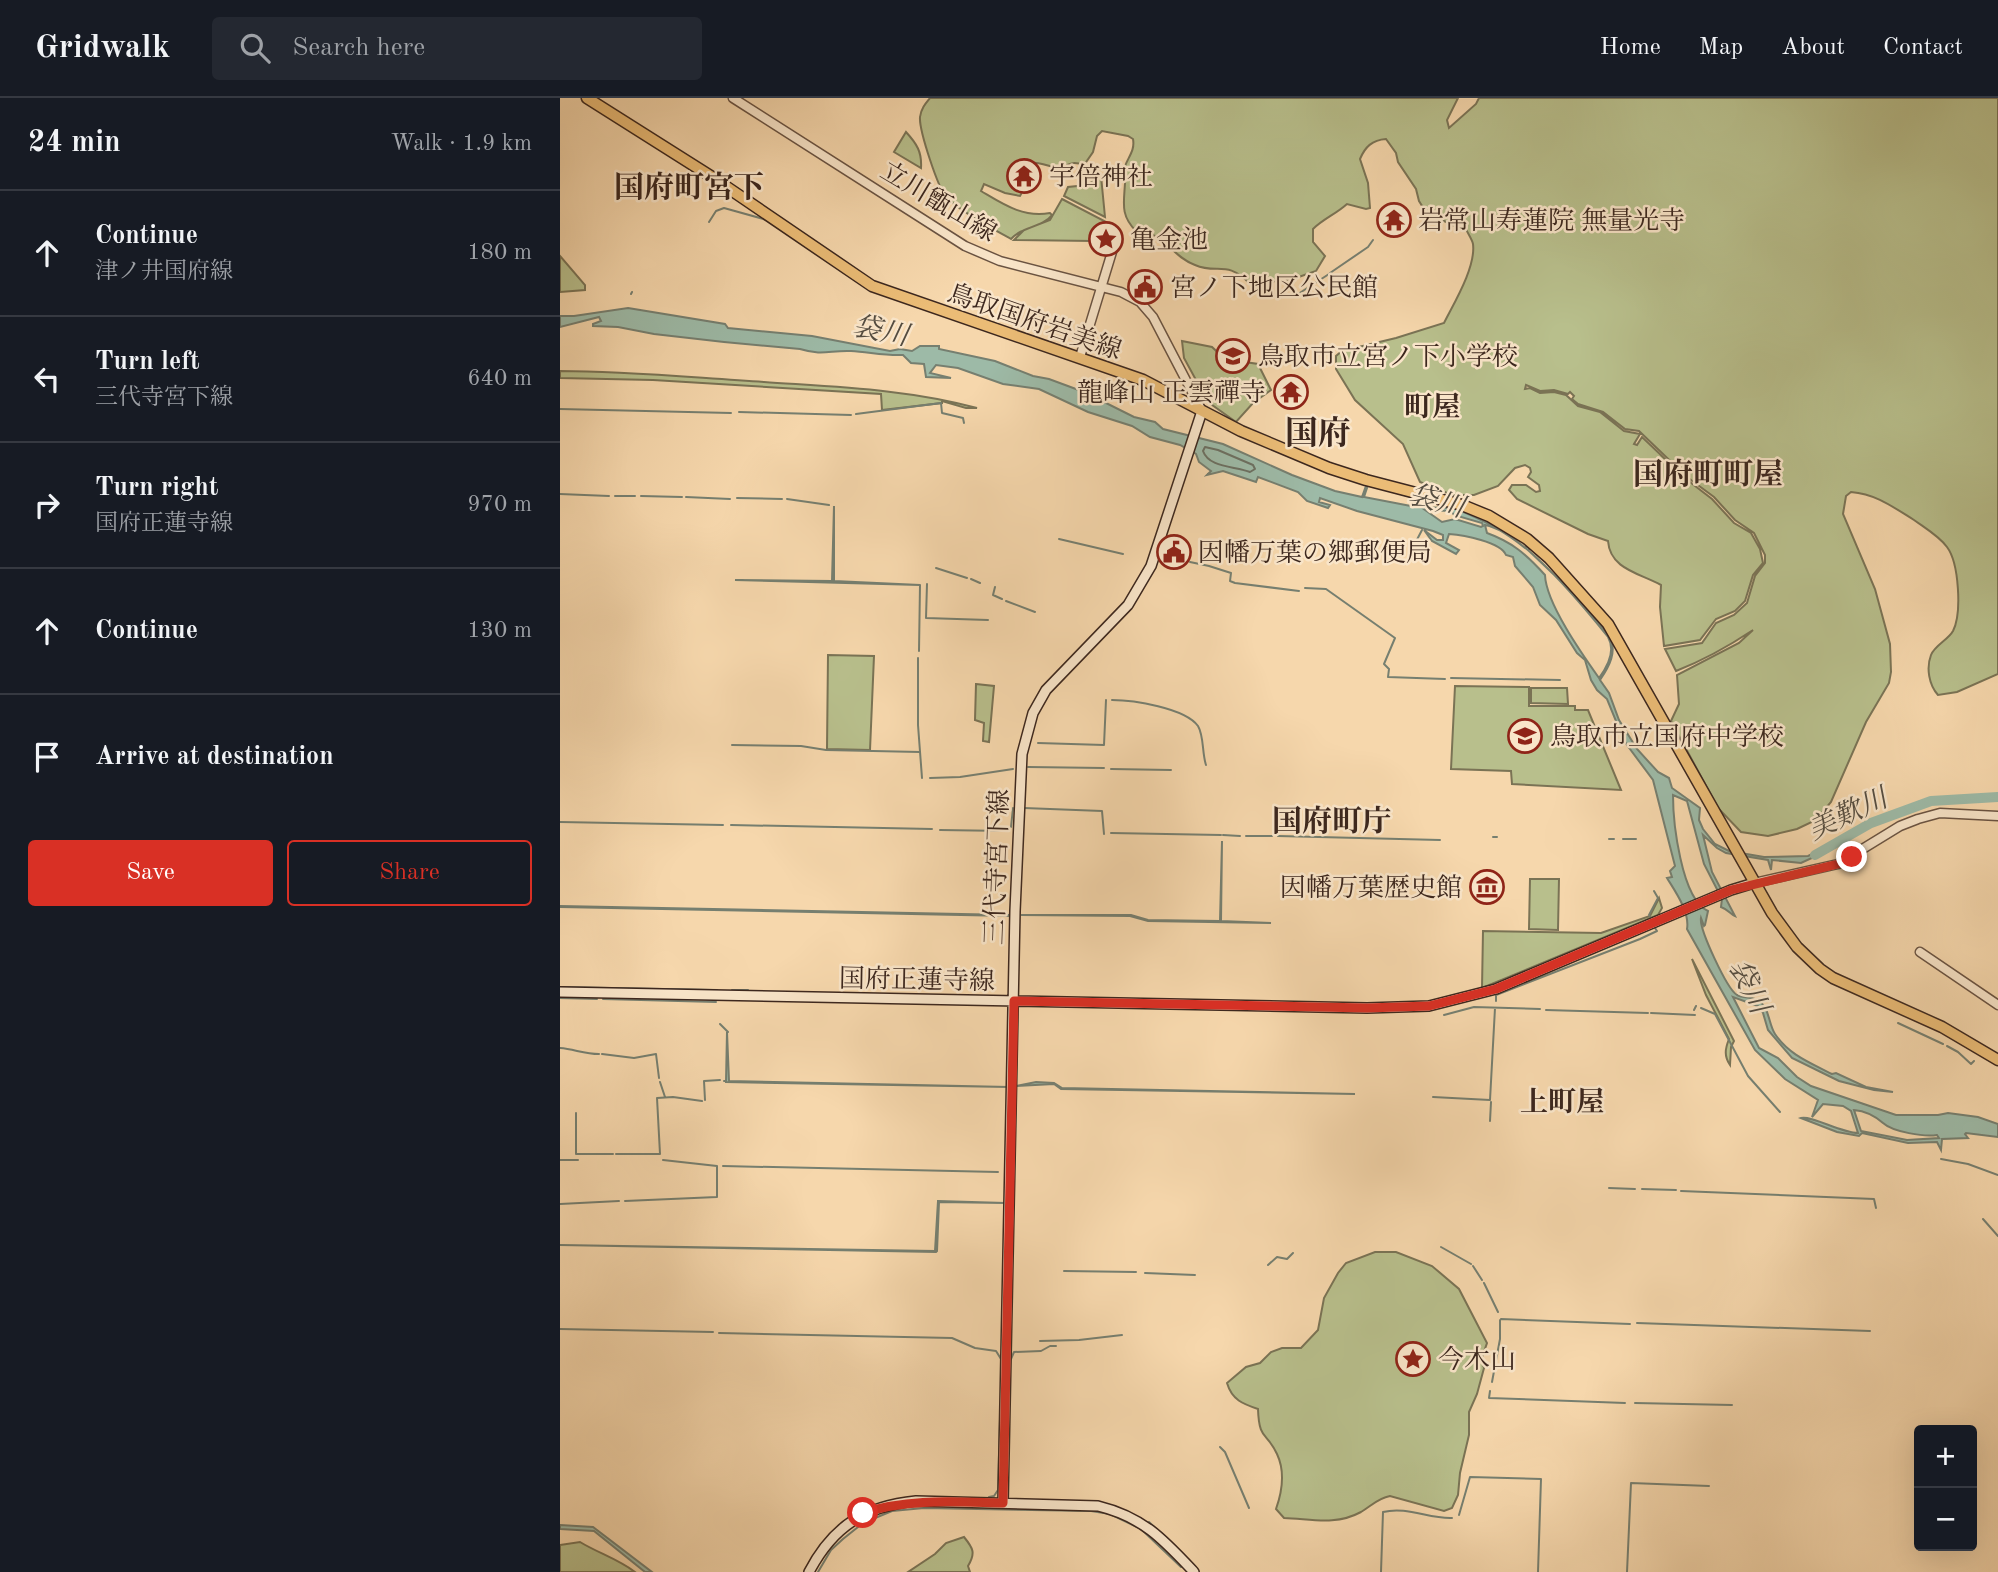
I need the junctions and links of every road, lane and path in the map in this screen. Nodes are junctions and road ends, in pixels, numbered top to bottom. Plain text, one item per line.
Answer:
1 (587, 98) edge
2 (733, 98) edge
3 (1115, 242) dead end
4 (1101, 287) junction
5 (1080, 357) junction
6 (1201, 416) junction
7 (1998, 816) edge
8 (1754, 883) junction
9 (1920, 952) dead end
10 (560, 992) edge
11 (1014, 1001) junction
12 (1998, 1005) edge
13 (1998, 1060) edge
14 (1003, 1503) junction
15 (809, 1572) edge
16 (1193, 1572) edge

1 - 5 main road, 鳥取国府岩美線
2 - 4 street, 立川甑山線
3 - 4 street
4 - 5 street
4 - 6 street, 立川甑山線
5 - 6 main road, 鳥取国府岩美線
6 - 8 main road, 鳥取国府岩美線
6 - 11 main road, 三代寺宮下線
7 - 8 street
8 - 11 main road, 国府正蓮寺線
8 - 13 main road, 鳥取国府岩美線
9 - 12 street
10 - 11 main road, 国府正蓮寺線
11 - 14 main road, 三代寺宮下線
14 - 15 main road
14 - 16 main road

